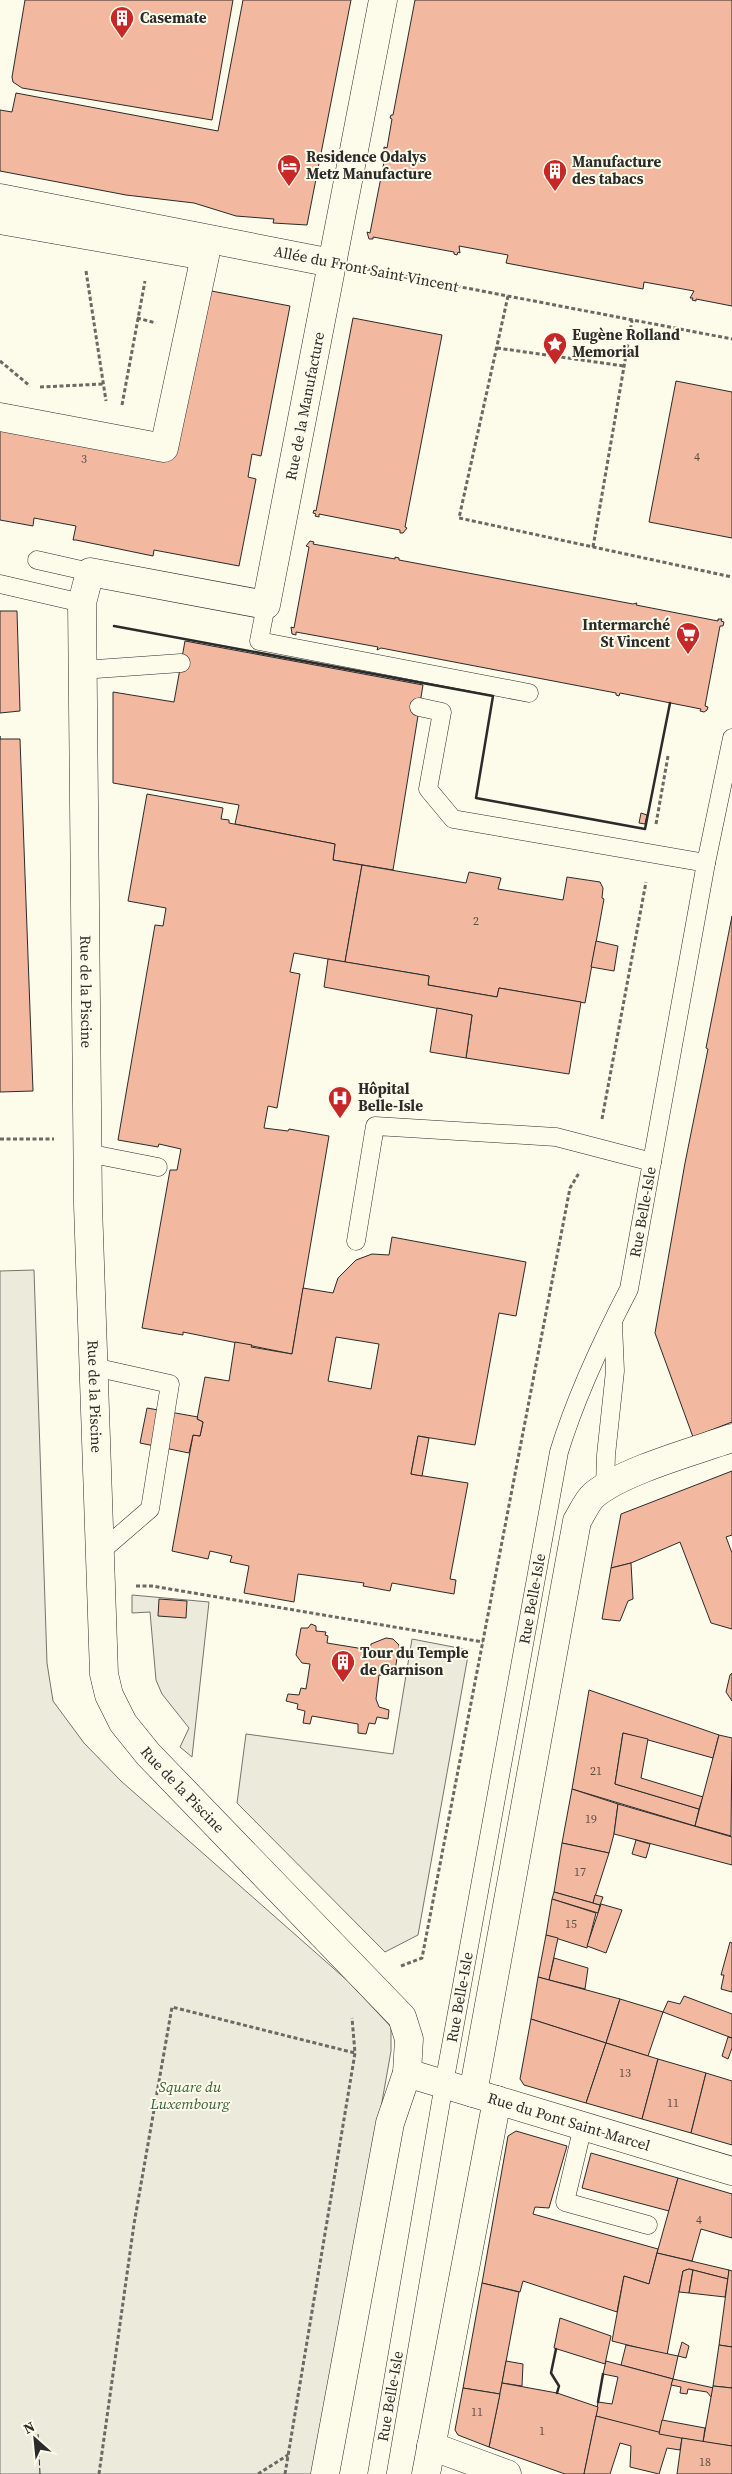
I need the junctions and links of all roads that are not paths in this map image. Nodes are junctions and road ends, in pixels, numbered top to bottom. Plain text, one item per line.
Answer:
1 (383, 0) edge
2 (0, 198) edge
3 (0, 220) edge
4 (332, 263) junction
5 (0, 417) edge
6 (37, 560) dead end
7 (90, 572) junction
8 (0, 584) edge
9 (82, 603) junction
10 (266, 606) junction
11 (181, 663) dead end
12 (82, 670) junction
13 (529, 693) dead end
14 (420, 707) dead end
15 (732, 738) edge
16 (706, 863) junction
17 (87, 1146) junction
18 (652, 1162) junction
19 (158, 1167) dead end
20 (356, 1241) dead end
21 (612, 1321) junction
22 (94, 1366) junction
23 (732, 1438) edge
24 (599, 1492) junction
25 (99, 1553) junction
26 (407, 2073) junction
27 (444, 2084) junction
28 (485, 2096) junction
29 (583, 2126) junction
30 (732, 2171) edge
31 (648, 2225) dead end
32 (431, 2446) junction
33 (325, 2474) edge
34 (376, 2474) edge
35 (426, 2474) edge
36 (507, 2474) edge

1 - 4 street, Rue de la Manufacture
2 - 4 street, Allée du Front Saint-Vincent
3 - 5 street
4 - 10 street, Rue de la Manufacture
6 - 7 lane
7 - 9 street
7 - 10 street
8 - 9 lane
9 - 12 street, Rue de la Piscine
10 - 13 lane
11 - 12 lane
12 - 17 street, Rue de la Piscine
14 - 16 lane
15 - 16 lane, Rue Belle-Isle
16 - 18 lane, Rue Belle-Isle
17 - 19 lane
17 - 22 street, Rue de la Piscine
18 - 20 lane
18 - 21 lane, Rue Belle-Isle
21 - 24 lane
21 - 27 lane, Rue Belle-Isle
22 - 25 street, Rue de la Piscine
22 - 25 lane
23 - 24 street
24 - 28 street, Rue Belle-Isle
25 - 26 street, Rue de la Piscine
26 - 27 street, Rue du Pont Saint-Marcel
26 - 33 street
27 - 28 street, Rue du Pont Saint-Marcel
27 - 34 lane, Rue Belle-Isle
28 - 29 street, Rue du Pont Saint-Marcel
28 - 32 street, Rue Belle-Isle
29 - 30 street, Rue du Pont Saint-Marcel
29 - 31 lane
32 - 35 street, Rue Belle-Isle
32 - 36 street

